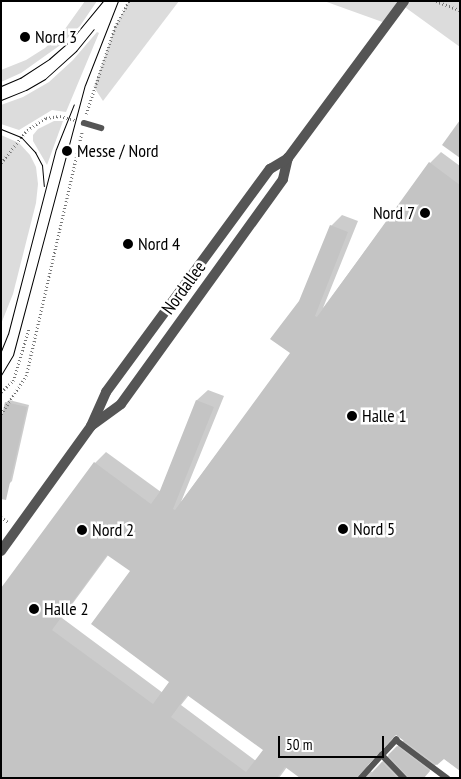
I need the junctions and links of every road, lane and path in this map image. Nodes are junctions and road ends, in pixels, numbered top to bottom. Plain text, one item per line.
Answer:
1 (129, 1) edge
2 (404, 1) edge
3 (436, 1) edge
4 (460, 10) edge
5 (84, 123) junction
6 (100, 128) dead end
7 (288, 158) junction
8 (1, 163) edge
9 (29, 328) dead end
10 (1, 392) edge
11 (2, 413) edge
12 (92, 426) junction
13 (1, 551) edge
14 (382, 755) junction
15 (361, 778) edge
16 (404, 778) edge
17 (447, 778) edge

1 - 5 path
2 - 7 street, Nordallee
3 - 4 path
5 - 6 lane
5 - 8 path
5 - 11 path
7 - 12 street, Nordallee
7 - 12 street, Nordallee
9 - 10 path
12 - 13 street, Nordallee
14 - 15 lane
14 - 16 lane
14 - 17 lane

